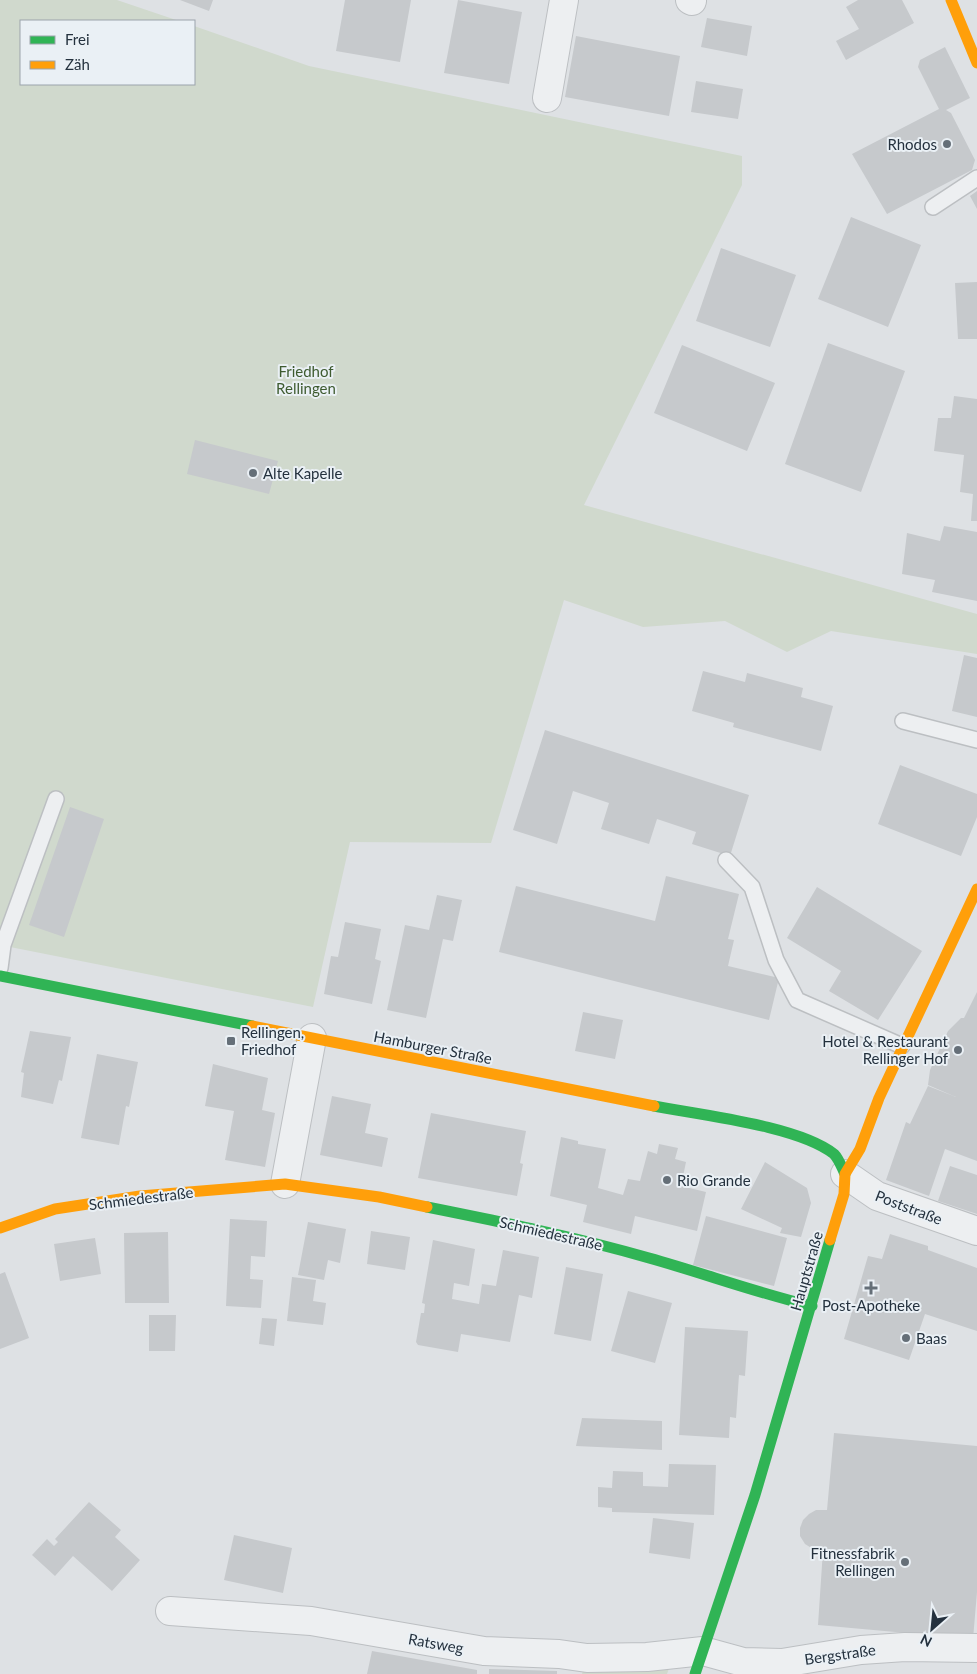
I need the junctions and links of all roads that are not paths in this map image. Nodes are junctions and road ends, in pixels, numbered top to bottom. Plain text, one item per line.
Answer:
1 (564, 0) edge
2 (951, 0) edge
3 (977, 62) edge
4 (547, 98) dead end
5 (977, 178) edge
6 (932, 207) dead end
7 (903, 720) dead end
8 (977, 740) edge
9 (56, 799) dead end
10 (726, 860) dead end
11 (977, 890) edge
12 (0, 968) edge
13 (0, 976) edge
14 (312, 1038) junction
15 (902, 1046) junction
16 (846, 1174) junction
17 (285, 1184) junction
18 (0, 1228) edge
19 (977, 1231) edge
20 (812, 1306) junction
21 (170, 1611) dead end
22 (977, 1648) edge
23 (699, 1663) edge

1 - 4 street
2 - 3 main road
5 - 6 lane
7 - 8 lane
9 - 12 lane
10 - 15 lane
11 - 15 main road, Hauptstraße
13 - 14 main road, Hamburger Straße
14 - 16 main road, Hamburger Straße
14 - 17 street
15 - 16 main road, Hauptstraße
16 - 19 street, Poststraße
16 - 20 main road, Hauptstraße
17 - 18 main road, Schmiedestraße
17 - 20 main road, Schmiedestraße
20 - 23 main road, Hauptstraße
21 - 23 street, Ratsweg
22 - 23 street, Bergstraße

